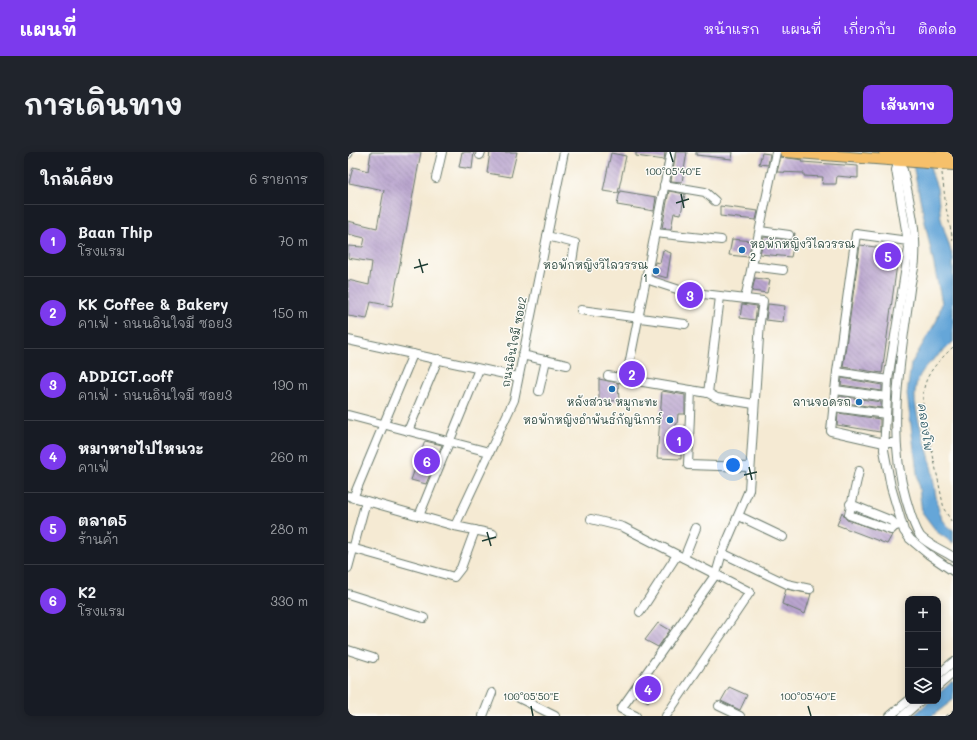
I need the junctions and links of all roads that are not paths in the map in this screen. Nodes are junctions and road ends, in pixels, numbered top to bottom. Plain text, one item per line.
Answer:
1 (442, 152) edge
2 (564, 152) edge
3 (671, 152) edge
4 (776, 152) edge
5 (785, 152) edge
6 (883, 156) edge
7 (953, 157) edge
8 (938, 158) edge
9 (899, 159) edge
10 (953, 165) edge
11 (436, 178) dead end
12 (664, 185) junction
13 (715, 201) dead end
14 (760, 230) junction
15 (655, 233) junction
16 (788, 235) dead end
17 (547, 236) junction
18 (721, 240) dead end
19 (908, 241) junction
20 (572, 262) dead end
21 (752, 266) junction
22 (783, 270) dead end
23 (646, 279) junction
24 (720, 297) junction
25 (745, 299) junction
26 (581, 310) dead end
27 (638, 319) junction
28 (685, 324) dead end
29 (348, 340) edge
30 (413, 354) junction
31 (522, 355) junction
32 (438, 359) junction
33 (546, 360) junction
34 (567, 365) dead end
35 (480, 369) junction
36 (836, 372) junction
37 (608, 376) dead end
38 (518, 377) junction
39 (626, 380) junction
40 (888, 380) junction
41 (691, 390) junction
42 (835, 390) junction
43 (539, 391) dead end
44 (708, 393) junction
45 (887, 397) junction
46 (754, 404) junction
47 (833, 407) junction
48 (886, 414) junction
49 (348, 415) edge
50 (383, 425) junction
51 (408, 431) junction
52 (448, 442) junction
53 (884, 443) junction
54 (895, 443) junction
55 (489, 452) junction
56 (749, 467) junction
57 (859, 471) dead end
58 (351, 497) edge
59 (366, 502) junction
60 (419, 516) junction
61 (739, 516) junction
62 (591, 519) dead end
63 (912, 520) junction
64 (898, 525) junction
65 (455, 526) junction
66 (696, 528) dead end
67 (475, 530) junction
68 (493, 534) dead end
69 (783, 538) dead end
70 (351, 548) edge
71 (722, 554) junction
72 (680, 557) junction
73 (953, 557) edge
74 (348, 568) edge
75 (953, 570) edge
76 (716, 574) junction
77 (810, 589) dead end
78 (348, 594) edge
79 (640, 612) dead end
80 (424, 618) dead end
81 (348, 650) edge
82 (373, 658) dead end
83 (953, 662) edge
84 (941, 672) edge
85 (953, 673) edge
86 (941, 683) edge
87 (492, 693) dead end
88 (519, 698) dead end
89 (905, 704) edge
90 (917, 704) edge
91 (719, 706) dead end
92 (483, 716) edge
93 (555, 716) edge
94 (636, 716) edge
95 (666, 716) edge
96 (740, 716) edge
97 (890, 716) edge
98 (903, 716) edge

1 - 11 street
2 - 17 street, ถนนอินใจมี ซอย2
3 - 12 street
4 - 14 street
5 - 6 main road
6 - 9 main road
7 - 8 main road
8 - 9 main road
8 - 10 main road
9 - 19 street
9 - 54 street
12 - 13 street
12 - 15 street
14 - 16 street
14 - 21 street
15 - 18 street
15 - 23 street
17 - 20 street
17 - 31 street, ถนนอินใจมี ซอย2
19 - 36 street
19 - 40 street
21 - 22 street
21 - 25 street
23 - 24 street
23 - 27 street
24 - 25 street
24 - 44 street
25 - 46 street
26 - 27 street
27 - 28 street
27 - 39 street
29 - 30 street
30 - 32 street
30 - 50 street
31 - 33 street
31 - 38 street, ถนนอินใจมี ซอย2
32 - 35 street
32 - 51 street
33 - 34 street
33 - 43 street
35 - 38 street
35 - 52 street
36 - 40 street
36 - 42 street
37 - 39 street
38 - 55 street, ถนนอินใจมี ซอย2
39 - 41 street
40 - 45 street
41 - 44 street
41 - 56 street
42 - 45 street
42 - 47 street
44 - 46 street
45 - 48 street
46 - 56 street
47 - 48 street
47 - 53 street
48 - 53 street
49 - 50 street
50 - 51 street
50 - 58 street
51 - 52 street
52 - 55 street
52 - 60 street
53 - 54 street
53 - 64 street
54 - 63 street
55 - 65 street, ถนนอินใจมี ซอย2
56 - 61 street
57 - 64 street
58 - 59 street
59 - 60 street
59 - 70 street
60 - 65 street
61 - 69 street
61 - 71 street
62 - 72 street
63 - 64 street
63 - 73 street
64 - 75 street
65 - 67 street
66 - 72 street
67 - 68 street
67 - 70 street
70 - 74 street
71 - 76 street
71 - 77 street
72 - 76 street
72 - 79 street
76 - 94 street
76 - 95 street
78 - 80 street
81 - 82 street
83 - 84 street
85 - 86 street
87 - 92 street
88 - 93 street
89 - 97 street
90 - 98 street
91 - 96 street

